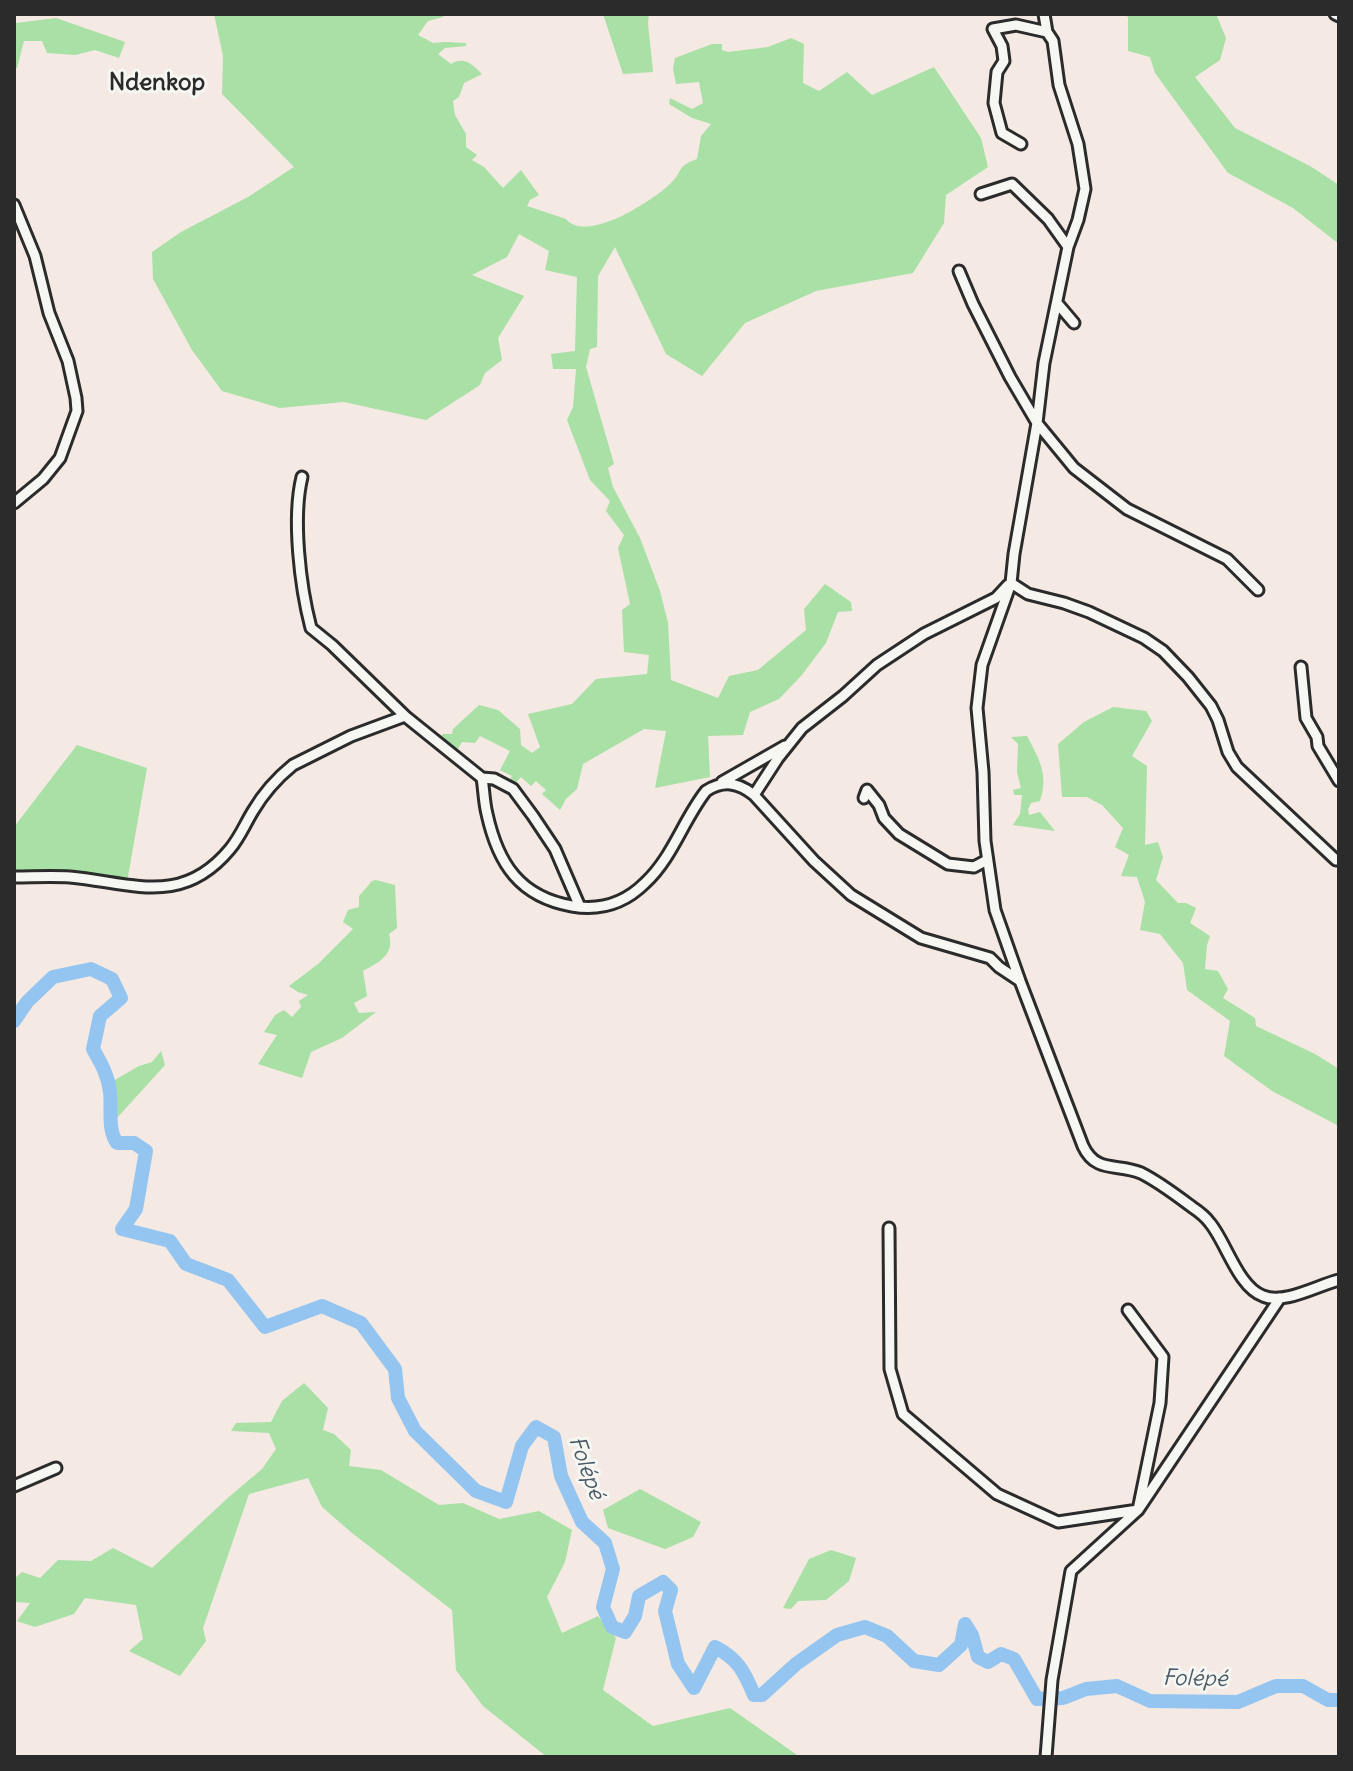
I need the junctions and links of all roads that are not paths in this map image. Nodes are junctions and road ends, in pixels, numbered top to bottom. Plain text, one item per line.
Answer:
1 (1044, 14) edge
2 (1047, 32) junction
3 (1021, 144) dead end
4 (981, 194) dead end
5 (14, 205) edge
6 (1068, 247) junction
7 (959, 271) dead end
8 (1057, 303) junction
9 (1074, 323) dead end
10 (1037, 423) junction
11 (302, 477) dead end
12 (14, 503) edge
13 (1011, 583) junction
14 (1258, 590) dead end
15 (1301, 667) dead end
16 (405, 716) junction
17 (788, 744) junction
18 (482, 778) junction
19 (1339, 781) edge
20 (719, 784) junction
21 (754, 795) junction
22 (864, 798) dead end
23 (987, 860) junction
24 (1339, 860) edge
25 (14, 877) edge
26 (580, 907) junction
27 (1020, 981) junction
28 (889, 1228) dead end
29 (1339, 1280) edge
30 (1280, 1298) junction
31 (1128, 1310) dead end
32 (56, 1468) dead end
33 (14, 1486) edge
34 (1138, 1510) junction
35 (1046, 1757) edge

1 - 2 street
2 - 3 street
2 - 6 street
4 - 6 street
5 - 12 street
6 - 8 street
7 - 10 street
8 - 9 street
8 - 10 street
10 - 13 street
10 - 14 street
11 - 16 street
13 - 17 street
13 - 23 street
13 - 24 street
15 - 19 street
16 - 18 street
16 - 25 street
17 - 20 street
17 - 21 street
18 - 26 street
18 - 26 street
20 - 21 street
20 - 26 street
21 - 27 street
22 - 23 street
23 - 27 street
27 - 30 street
28 - 34 street
29 - 30 street
30 - 34 street
31 - 34 street
32 - 33 street
34 - 35 street

